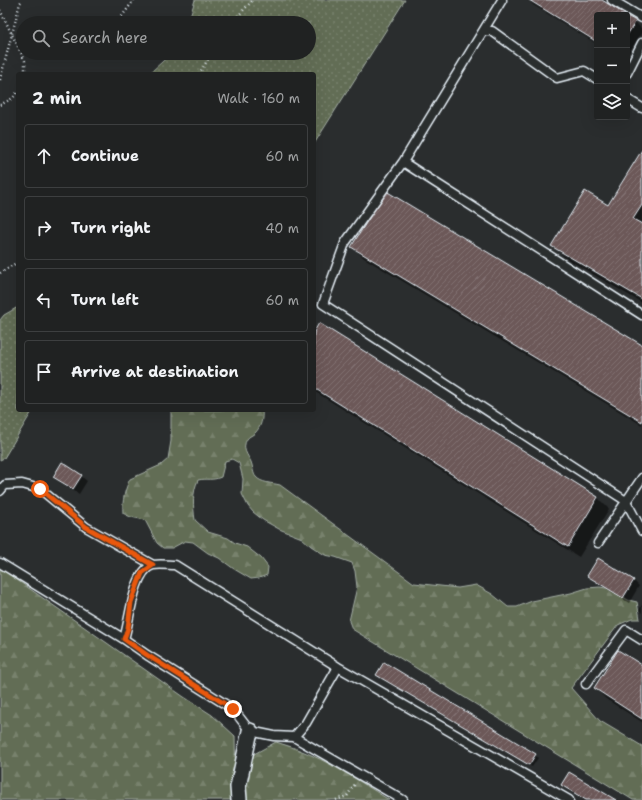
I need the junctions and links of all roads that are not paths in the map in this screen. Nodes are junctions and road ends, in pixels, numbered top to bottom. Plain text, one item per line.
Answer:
1 (502, 0) edge
2 (612, 0) edge
3 (642, 18) edge
4 (483, 31) junction
5 (642, 43) edge
6 (630, 67) edge
7 (594, 77) edge
8 (630, 101) edge
9 (642, 108) edge
10 (403, 162) junction
11 (642, 314) edge
12 (642, 478) edge
13 (0, 491) edge
14 (626, 501) junction
15 (642, 531) edge
16 (598, 542) dead end
17 (0, 563) edge
18 (153, 565) junction
19 (124, 639) junction
20 (642, 640) edge
21 (338, 666) junction
22 (586, 684) dead end
23 (250, 731) junction
24 (294, 737) junction
25 (239, 800) edge
26 (403, 800) edge
27 (568, 800) edge

1 - 4 lane
2 - 3 lane
4 - 7 lane
4 - 10 lane
5 - 6 lane
8 - 9 lane
10 - 11 lane
10 - 14 lane
12 - 14 lane
13 - 18 lane
14 - 15 lane
14 - 16 lane
17 - 19 lane
18 - 19 lane
18 - 21 lane
19 - 23 lane
20 - 22 lane
21 - 24 lane
21 - 27 lane
23 - 24 lane
23 - 25 street
24 - 26 lane

